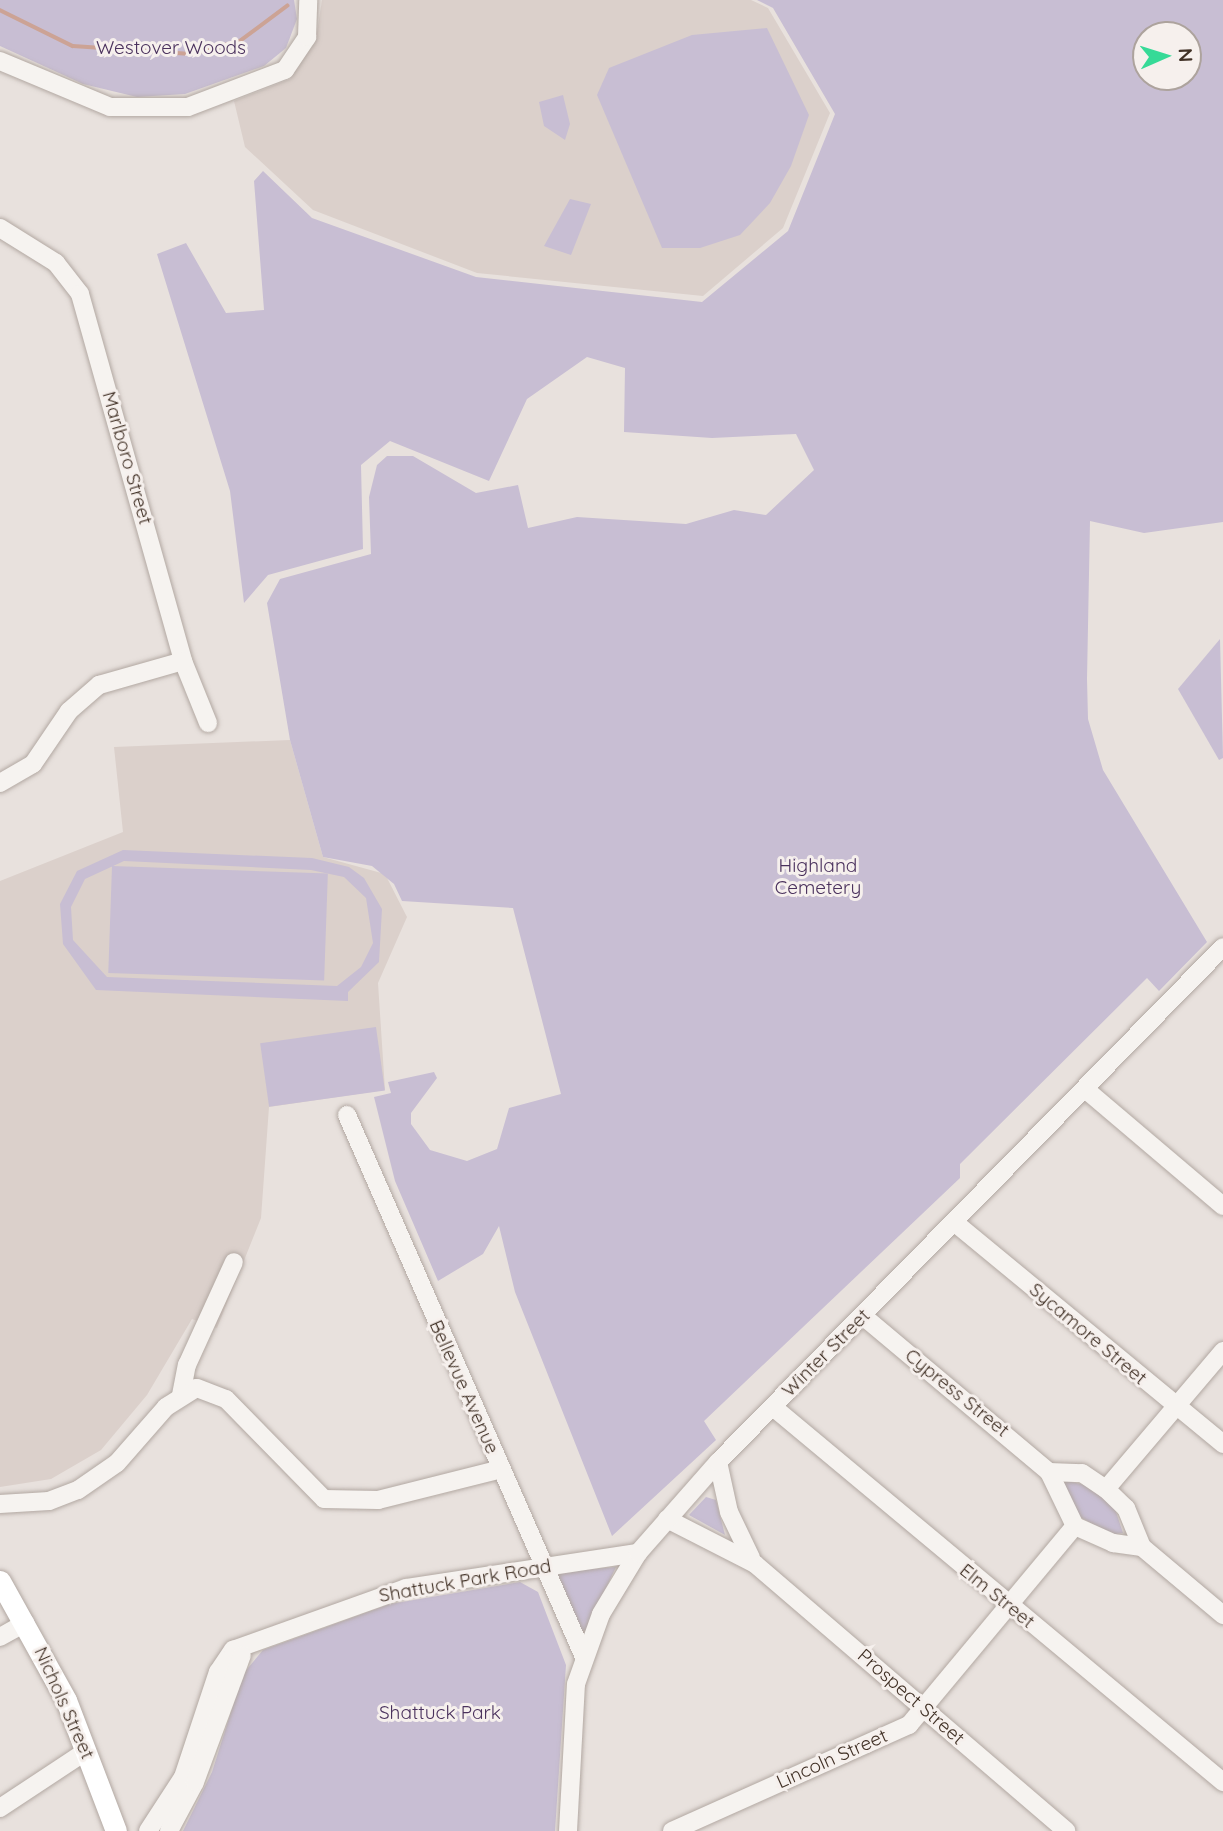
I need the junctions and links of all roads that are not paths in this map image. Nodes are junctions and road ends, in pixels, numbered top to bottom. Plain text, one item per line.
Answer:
1 (308, 0) edge
2 (0, 61) edge
3 (0, 228) edge
4 (183, 661) junction
5 (208, 723) dead end
6 (0, 783) edge
7 (1223, 947) edge
8 (1085, 1089) junction
9 (347, 1115) dead end
10 (1223, 1206) edge
11 (954, 1223) junction
12 (234, 1262) dead end
13 (863, 1316) junction
14 (1223, 1351) edge
15 (181, 1395) junction
16 (1176, 1405) junction
17 (773, 1407) junction
18 (1223, 1444) edge
19 (718, 1462) junction
20 (501, 1469) junction
21 (1049, 1472) junction
22 (1106, 1489) junction
23 (8, 1504) edge
24 (667, 1518) junction
25 (0, 1520) edge
26 (1075, 1525) junction
27 (1142, 1547) junction
28 (638, 1553) junction
29 (755, 1564) junction
30 (545, 1567) junction
31 (0, 1581) edge
32 (1009, 1607) junction
33 (1223, 1615) edge
34 (26, 1622) junction
35 (0, 1637) edge
36 (584, 1657) junction
37 (925, 1710) junction
38 (212, 1714) junction
39 (86, 1751) junction
40 (1223, 1782) edge
41 (0, 1808) edge
42 (116, 1831) edge
43 (148, 1831) edge
44 (169, 1831) edge
45 (568, 1831) edge
46 (672, 1831) edge
47 (1066, 1831) edge

1 - 2 street
3 - 4 street, Marlboro Street
4 - 5 street, Marlboro Street
4 - 6 street
7 - 8 street, Winter Street
8 - 10 street
8 - 11 street, Winter Street
9 - 20 street, Bellevue Avenue
11 - 13 street, Winter Street
11 - 16 street, Sycamore Street
12 - 15 street
13 - 17 street, Winter Street
13 - 21 street, Cypress Street
14 - 16 street
15 - 20 street
15 - 23 street
16 - 18 street, Sycamore Street
16 - 22 street
17 - 19 street, Winter Street
17 - 32 street, Elm Street
19 - 24 street, Winter Street
19 - 29 street, Prospect Street
20 - 30 street, Bellevue Avenue
21 - 22 street
21 - 26 street, Cypress Street
22 - 27 street
23 - 25 street
24 - 28 street, Winter Street
24 - 29 street, Prospect Street
26 - 27 street
26 - 32 street, Lincoln Street
27 - 33 street
28 - 30 street, Shattuck Park Road
28 - 36 street, Winter Street
29 - 37 street, Prospect Street
30 - 36 street, Bellevue Avenue
30 - 38 street, Shattuck Park Road
31 - 34 main road, Nichols Street
32 - 37 street, Lincoln Street
32 - 40 street, Elm Street
34 - 35 street
34 - 39 main road, Nichols Street
36 - 45 street, Winter Street
37 - 46 street, Lincoln Street
37 - 47 street, Prospect Street
38 - 43 street, Shattuck Park Road
38 - 44 street, Shattuck Park Road
39 - 41 street
39 - 42 main road, Nichols Street

